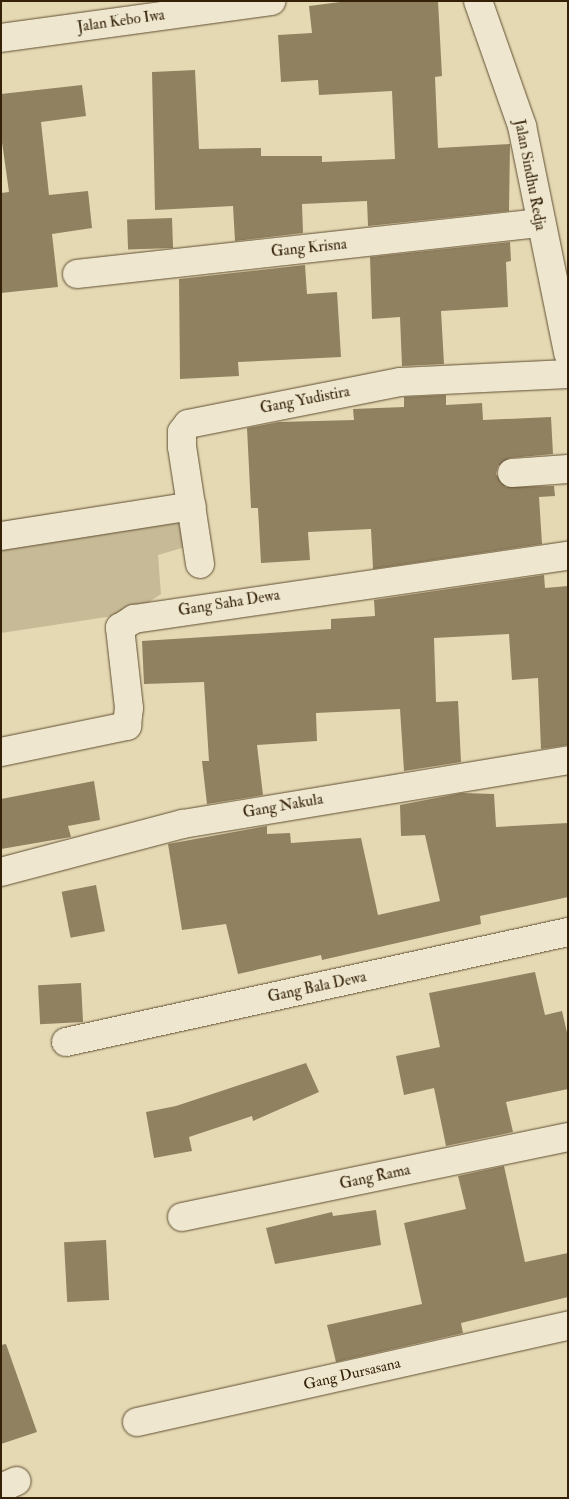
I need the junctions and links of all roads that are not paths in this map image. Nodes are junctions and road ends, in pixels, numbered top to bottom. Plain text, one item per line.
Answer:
1 (272, 1) edge
2 (478, 1) edge
3 (1, 38) edge
4 (540, 223) junction
5 (77, 274) dead end
6 (568, 353) edge
7 (568, 374) edge
8 (568, 469) edge
9 (512, 474) dead end
10 (192, 506) junction
11 (1, 536) edge
12 (568, 556) edge
13 (200, 564) dead end
14 (1, 752) edge
15 (568, 760) edge
16 (1, 872) edge
17 (568, 932) edge
18 (66, 1042) dead end
19 (568, 1137) edge
20 (182, 1217) dead end
21 (568, 1326) edge
22 (137, 1422) dead end

1 - 3 street, Jalan Kebo Iwa
2 - 4 street, Jalan Sindhu Redja
4 - 5 street, Gang Krisna
4 - 6 street, Jalan Sindhu Redja
7 - 10 street, Gang Yudistira
8 - 9 street
10 - 11 street
10 - 13 street, Gang Yudistira
12 - 14 street, Gang Saha Dewa
15 - 16 street, Gang Nakula
17 - 18 street, Gang Bala Dewa
19 - 20 street, Gang Rama
21 - 22 street, Gang Dursasana

